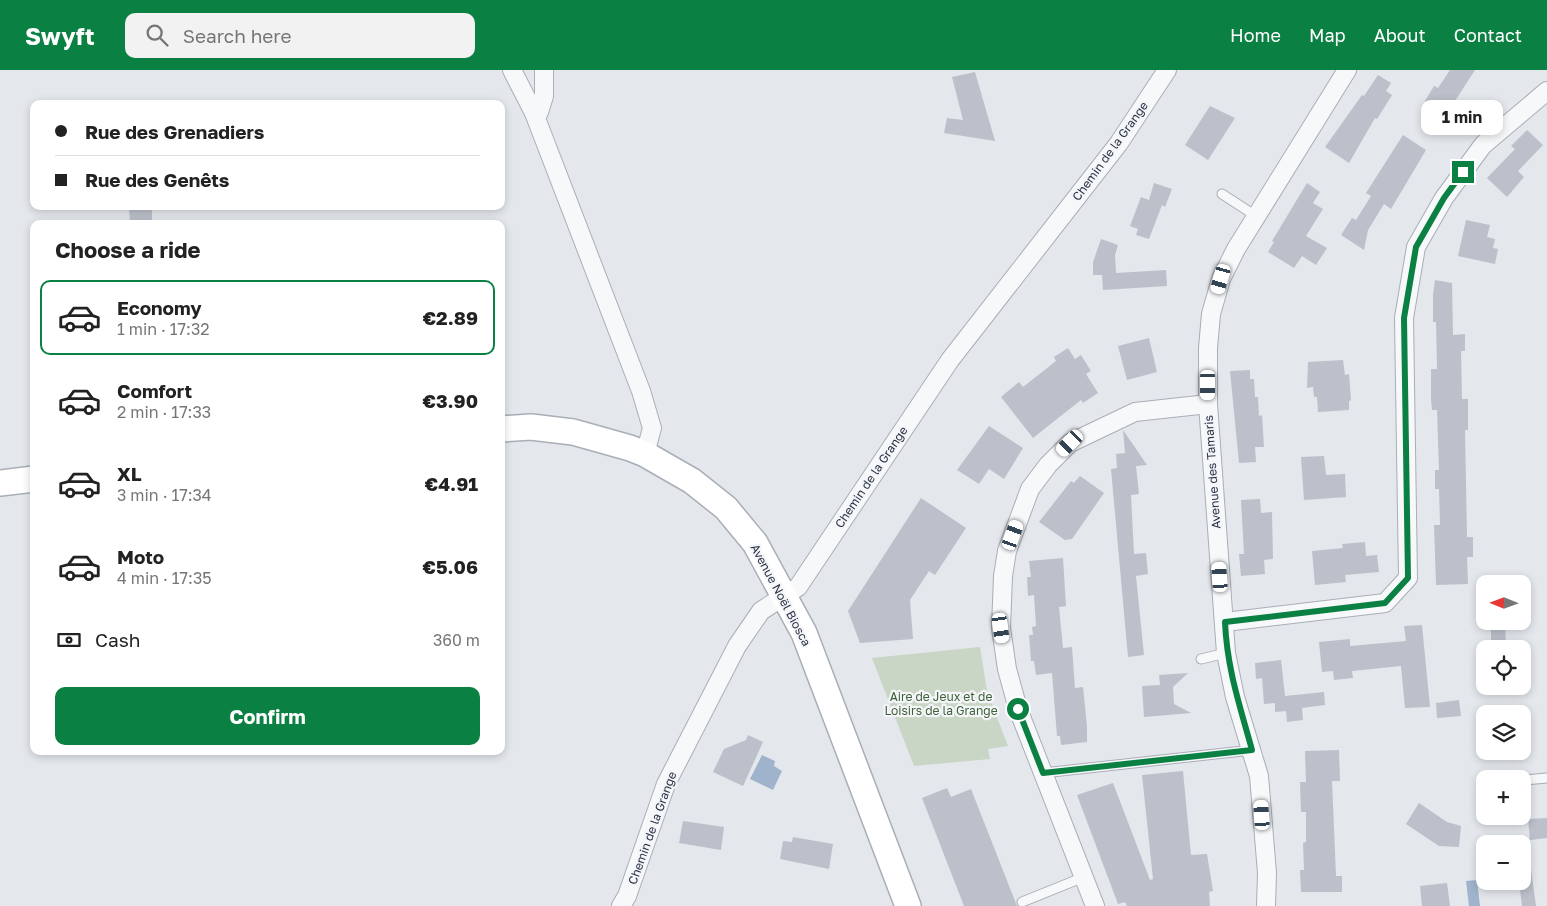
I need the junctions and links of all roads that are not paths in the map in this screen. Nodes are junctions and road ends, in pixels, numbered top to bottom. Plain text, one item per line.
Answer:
1 (512, 70) edge
2 (544, 70) edge
3 (1167, 70) edge
4 (1347, 70) edge
5 (1547, 91) edge
6 (534, 113) junction
7 (1222, 194) dead end
8 (1256, 216) junction
9 (1208, 404) junction
10 (505, 429) edge
11 (645, 454) junction
12 (30, 479) edge
13 (0, 483) edge
14 (783, 596) junction
15 (1225, 622) junction
16 (1226, 653) junction
17 (1201, 659) dead end
18 (1252, 750) junction
19 (1043, 773) junction
20 (1547, 778) edge
21 (1531, 779) edge
22 (1084, 877) junction
23 (1022, 902) dead end
24 (621, 906) edge
25 (908, 906) edge
26 (1095, 906) edge
27 (1266, 906) edge

1 - 6 street
2 - 6 street
3 - 14 street, Chemin de la Grange
4 - 8 street, Avenue des Tamaris
5 - 15 street
6 - 11 street
7 - 8 lane
8 - 9 street, Avenue des Tamaris
9 - 15 street, Avenue des Tamaris
9 - 19 street
10 - 11 main road, Avenue Noël Biosca
11 - 14 main road, Avenue Noël Biosca
12 - 13 main road
14 - 24 street, Chemin de la Grange
14 - 25 main road, Avenue Noël Biosca
15 - 16 street, Avenue des Tamaris
16 - 17 lane
16 - 18 street, Avenue des Tamaris
18 - 19 lane
18 - 27 street, Avenue des Tamaris
19 - 22 street
20 - 21 lane
22 - 23 lane
22 - 26 street

